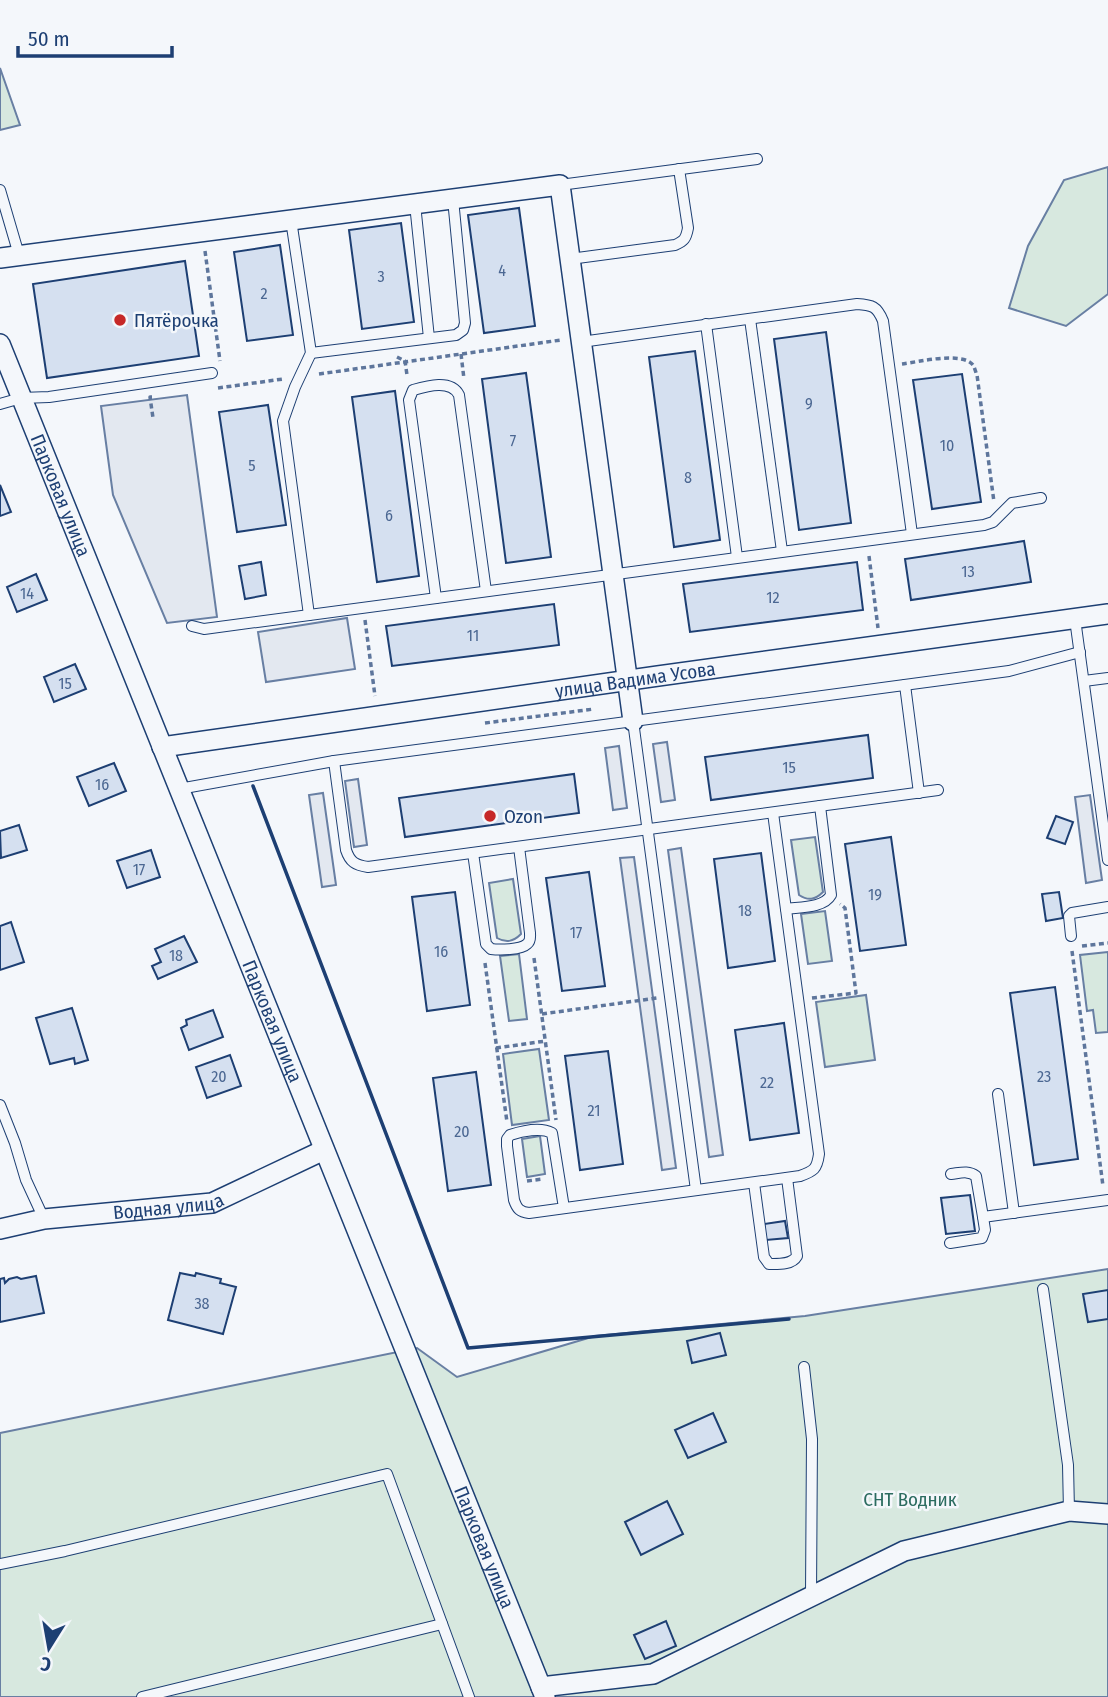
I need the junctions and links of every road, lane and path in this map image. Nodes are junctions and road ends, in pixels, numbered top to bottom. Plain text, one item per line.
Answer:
1 (757, 159) dead end
2 (679, 169) junction
3 (560, 185) junction
4 (0, 190) edge
5 (453, 199) junction
6 (415, 204) junction
7 (290, 220) junction
8 (203, 231) junction
9 (9, 257) edge
10 (570, 259) junction
11 (750, 319) junction
12 (706, 324) junction
13 (429, 338) junction
14 (581, 339) junction
15 (0, 344) edge
16 (374, 345) junction
17 (311, 353) junction
18 (461, 354) junction
19 (405, 361) junction
20 (889, 366) junction
21 (217, 372) joint
22 (300, 376) junction
23 (223, 379) dead end
24 (224, 387) junction
25 (211, 388) dead end
26 (413, 390) junction
27 (457, 390) junction
28 (163, 395) dead end
29 (21, 398) junction
30 (0, 404) edge
31 (153, 418) dead end
32 (1041, 498) dead end
33 (996, 519) junction
34 (912, 534) junction
35 (866, 540) junction
36 (782, 551) junction
37 (737, 557) junction
38 (613, 574) junction
39 (486, 591) junction
40 (436, 598) junction
41 (363, 608) junction
42 (1108, 614) edge
43 (309, 615) junction
44 (1075, 619) junction
45 (192, 626) dead end
46 (881, 646) junction
47 (1080, 652) junction
48 (1108, 678) edge
49 (627, 681) junction
50 (1084, 681) junction
51 (905, 685) junction
52 (378, 716) junction
53 (633, 721) junction
54 (162, 747) junction
55 (334, 761) junction
56 (179, 789) junction
57 (938, 790) dead end
58 (919, 793) junction
59 (820, 806) junction
60 (773, 813) junction
61 (647, 830) junction
62 (519, 847) junction
63 (473, 853) junction
64 (1108, 860) edge
65 (831, 895) junction
66 (1108, 907) edge
67 (786, 909) junction
68 (1071, 936) dead end
69 (1108, 943) edge
70 (527, 944) junction
71 (491, 949) junction
72 (670, 997) junction
73 (798, 1000) junction
74 (542, 1014) junction
75 (545, 1041) junction
76 (496, 1048) junction
77 (998, 1094) dead end
78 (1, 1110) edge
79 (552, 1133) junction
80 (510, 1135) junction
81 (324, 1150) junction
82 (951, 1174) dead end
83 (559, 1177) junction
84 (787, 1178) junction
85 (754, 1182) junction
86 (512, 1183) junction
87 (696, 1190) junction
88 (1107, 1200) edge
89 (564, 1208) junction
90 (1014, 1213) junction
91 (983, 1217) junction
92 (44, 1219) junction
93 (0, 1229) edge
94 (950, 1243) dead end
95 (1044, 1289) dead end
96 (804, 1367) dead end
97 (1069, 1511) junction
98 (1108, 1514) edge
99 (0, 1564) edge
100 (811, 1596) junction
101 (442, 1624) junction
102 (543, 1692) edge
103 (142, 1697) edge
104 (469, 1697) edge

1 - 2 lane
2 - 3 lane
2 - 10 lane
3 - 5 street
3 - 10 street
4 - 9 lane
5 - 6 street
5 - 13 lane
6 - 7 street
6 - 13 lane
7 - 8 street
7 - 17 lane
8 - 9 street
8 - 21 path
10 - 14 street
11 - 12 lane
11 - 20 lane
11 - 36 lane
12 - 14 lane
12 - 37 lane
13 - 16 lane
14 - 18 path
14 - 38 street
15 - 29 street, Парковая улица
16 - 17 lane
16 - 19 path
17 - 22 lane
18 - 19 path
18 - 27 path
19 - 22 path
19 - 26 path
20 - 33 path
20 - 34 lane
21 - 29 lane
22 - 24 path
22 - 43 lane
23 - 24 path
24 - 25 path
26 - 27 lane
26 - 40 lane
27 - 39 lane
28 - 31 path
29 - 30 lane
29 - 54 street, Парковая улица
32 - 33 lane
33 - 34 lane
34 - 35 lane
35 - 36 lane
35 - 46 path
36 - 37 lane
37 - 38 lane
38 - 39 lane
38 - 49 street
39 - 40 lane
40 - 41 lane
41 - 43 lane
41 - 52 path
42 - 44 street, улица Вадима Усова
43 - 45 lane
44 - 46 street, улица Вадима Усова
44 - 47 lane
46 - 49 street, улица Вадима Усова
47 - 50 lane
47 - 51 lane
48 - 50 lane
49 - 52 street, улица Вадима Усова
49 - 53 street
50 - 64 lane
51 - 53 lane
51 - 58 lane
52 - 54 street, улица Вадима Усова
53 - 55 lane
53 - 61 lane
54 - 56 street, Парковая улица
55 - 56 lane
55 - 63 lane
56 - 81 street, Парковая улица
57 - 58 lane
58 - 59 lane
59 - 60 lane
59 - 65 lane
60 - 61 lane
60 - 67 lane
61 - 62 lane
61 - 72 lane
62 - 63 lane
62 - 70 lane
63 - 71 lane
65 - 67 lane
65 - 73 path
66 - 68 lane
67 - 73 lane
69 - 88 path
70 - 71 lane
70 - 74 path
71 - 76 path
72 - 74 path
72 - 87 lane
73 - 84 lane
74 - 75 path
75 - 76 path
75 - 79 path
76 - 80 path
77 - 90 lane
78 - 92 lane
79 - 80 lane
79 - 83 lane
80 - 86 lane
81 - 92 street, Водная улица
81 - 102 street, Парковая улица
82 - 91 lane
83 - 86 path
83 - 89 lane
84 - 85 lane
84 - 85 lane
85 - 87 lane
86 - 89 lane
87 - 89 lane
88 - 90 lane
90 - 91 lane
91 - 94 lane
92 - 93 street, Водная улица
95 - 97 lane
96 - 100 lane
97 - 98 street
97 - 100 street
99 - 101 lane
100 - 102 street
101 - 103 lane
101 - 104 lane

